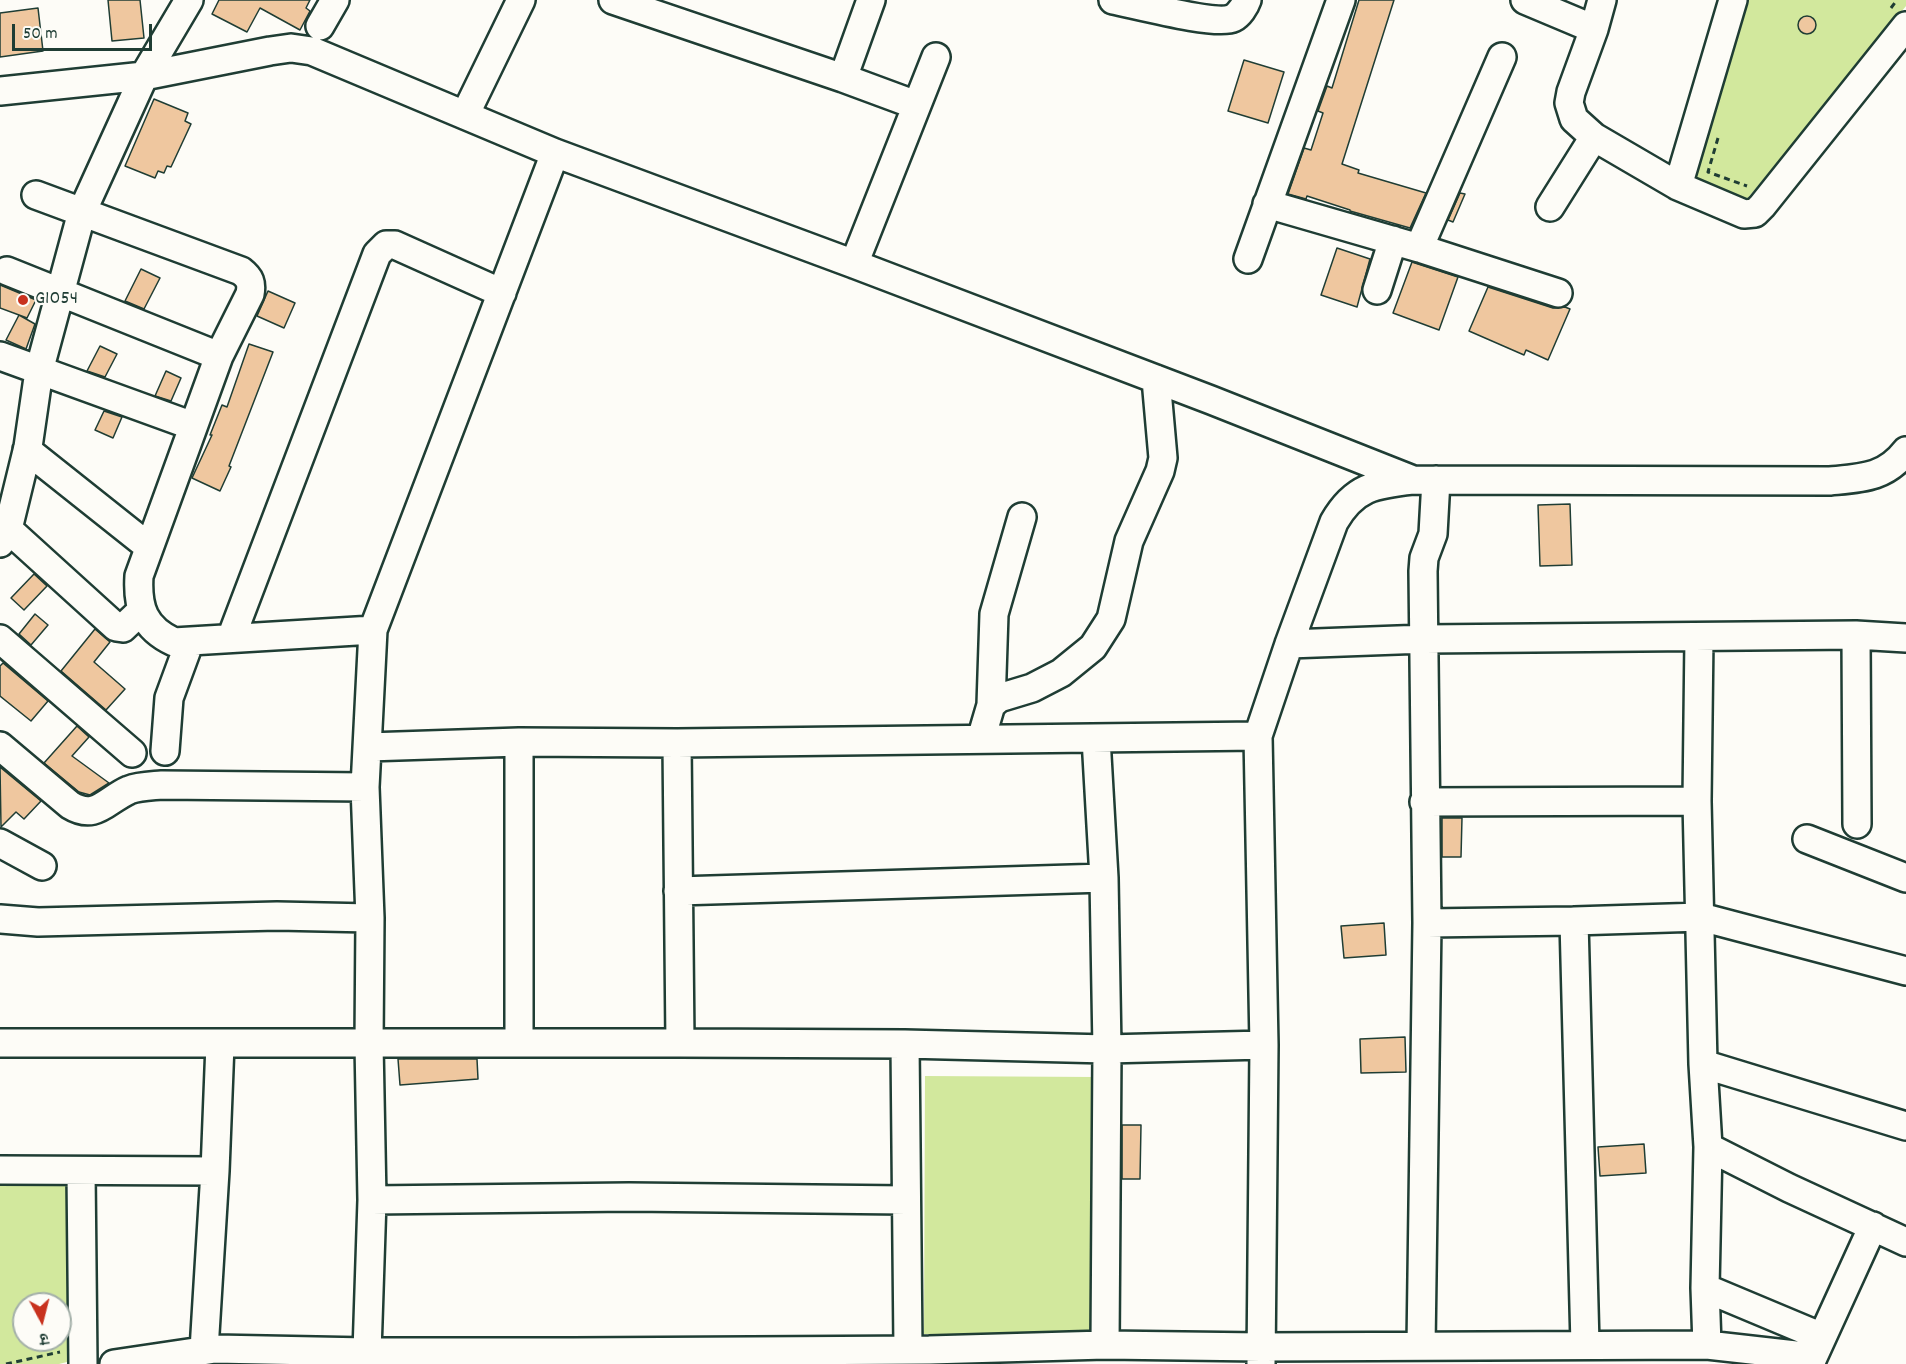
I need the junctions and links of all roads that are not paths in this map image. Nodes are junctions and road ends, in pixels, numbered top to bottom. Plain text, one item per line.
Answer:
1 (189, 0) edge
2 (335, 0) edge
3 (521, 0) edge
4 (613, 0) edge
5 (871, 0) edge
6 (1113, 0) edge
7 (1247, 0) edge
8 (1341, 0) edge
9 (1525, 0) edge
10 (1602, 0) edge
11 (1733, 0) edge
12 (1898, 18) edge
13 (320, 26) dead end
14 (1594, 29) junction
15 (936, 57) dead end
16 (1502, 57) dead end
17 (144, 76) junction
18 (843, 78) junction
19 (0, 91) edge
20 (916, 105) junction
21 (465, 115) junction
22 (1594, 136) junction
23 (555, 153) junction
24 (1678, 186) junction
25 (36, 195) dead end
26 (1267, 204) junction
27 (1550, 207) dead end
28 (82, 212) junction
29 (1393, 240) junction
30 (1419, 248) junction
31 (1248, 259) dead end
32 (854, 264) junction
33 (7, 271) dead end
34 (1377, 290) dead end
35 (60, 292) junction
36 (502, 293) junction
37 (1558, 293) dead end
38 (0, 356) edge
39 (219, 356) junction
40 (39, 371) junction
41 (1156, 379) junction
42 (193, 426) junction
43 (27, 450) junction
44 (1906, 451) edge
45 (9, 478) edge
46 (1425, 480) junction
47 (1022, 517) dead end
48 (4, 536) edge
49 (149, 547) junction
50 (142, 610) junction
51 (373, 630) junction
52 (1856, 635) junction
53 (1699, 637) junction
54 (231, 638) junction
55 (1906, 638) edge
56 (0, 639) edge
57 (1425, 639) junction
58 (190, 640) junction
59 (1288, 644) junction
60 (992, 705) junction
61 (1258, 736) junction
62 (1096, 738) junction
63 (981, 739) junction
64 (519, 742) junction
65 (677, 743) junction
66 (0, 746) edge
67 (368, 747) junction
68 (165, 751) dead end
69 (132, 753) dead end
70 (364, 787) junction
71 (1697, 801) junction
72 (1425, 802) junction
73 (1857, 824) dead end
74 (1807, 839) dead end
75 (0, 843) edge
76 (42, 866) dead end
77 (1104, 878) junction
78 (1906, 878) edge
79 (678, 891) junction
80 (1701, 917) junction
81 (0, 918) edge
82 (370, 918) junction
83 (1574, 921) junction
84 (1427, 923) junction
85 (1906, 971) edge
86 (680, 1042) junction
87 (0, 1043) edge
88 (519, 1043) junction
89 (220, 1044) junction
90 (369, 1044) junction
91 (905, 1044) junction
92 (1264, 1045) junction
93 (1107, 1049) junction
94 (1704, 1064) junction
95 (1906, 1126) edge
96 (1708, 1148) junction
97 (0, 1170) edge
98 (216, 1171) junction
99 (81, 1172) junction
100 (372, 1200) junction
101 (906, 1200) junction
102 (1873, 1226) junction
103 (1906, 1242) edge
104 (1705, 1288) junction
105 (1585, 1345) junction
106 (1707, 1345) junction
107 (1105, 1346) junction
108 (1421, 1346) junction
109 (908, 1349) junction
110 (204, 1350) junction
111 (367, 1352) junction
112 (1815, 1352) edge
113 (1261, 1356) edge
114 (72, 1358) edge
115 (114, 1364) edge

1 - 17 street
2 - 13 street
3 - 21 street
4 - 18 street
5 - 18 street
6 - 7 street
8 - 26 street
9 - 14 street
10 - 14 street
11 - 24 street
12 - 24 street
14 - 22 street
15 - 20 street
16 - 30 street
17 - 19 street
17 - 21 street
17 - 28 street
18 - 20 street
20 - 32 street
21 - 23 street
22 - 24 street
22 - 27 street
23 - 32 street
23 - 36 street
25 - 28 street
26 - 29 street
26 - 31 street
28 - 35 street
28 - 39 street
29 - 30 street
29 - 34 street
30 - 37 street
32 - 41 street
33 - 35 street
35 - 39 street
35 - 40 street
36 - 51 street
36 - 54 street
38 - 40 street
39 - 42 street
40 - 42 street
40 - 43 street
41 - 46 street
41 - 60 street
42 - 49 street
43 - 45 street
43 - 49 street
44 - 46 street
45 - 48 street
46 - 57 street
46 - 59 street
47 - 60 street
48 - 50 street
49 - 50 street
50 - 58 street
51 - 54 street
51 - 67 street
52 - 53 street
52 - 55 street
52 - 73 street
53 - 57 street
53 - 71 street
54 - 58 street
56 - 69 street
57 - 59 street
57 - 72 street
58 - 68 street
59 - 61 street
60 - 63 street
61 - 62 street
61 - 92 street
62 - 63 street
62 - 77 street
63 - 65 street
64 - 65 street
64 - 67 street
64 - 88 street
65 - 79 street
66 - 70 street
67 - 70 street
70 - 82 street
71 - 72 street
71 - 80 street
72 - 84 street
74 - 78 street
75 - 76 street
77 - 79 street
77 - 93 street
79 - 86 street
80 - 83 street
80 - 85 street
80 - 94 street
81 - 82 street
82 - 90 street
83 - 84 street
83 - 105 street
84 - 108 street
86 - 88 street
86 - 91 street
87 - 89 street
88 - 90 street
89 - 90 street
89 - 98 street
90 - 100 street
91 - 93 street
91 - 101 street
92 - 93 street
92 - 113 street
93 - 107 street
94 - 95 street
94 - 96 street
96 - 102 street
96 - 104 street
97 - 99 street
98 - 99 street
98 - 110 street
99 - 114 street
100 - 101 street
100 - 111 street
101 - 109 street
102 - 103 street
102 - 112 street
104 - 106 street
104 - 112 street
105 - 106 street
105 - 108 street
106 - 112 street
107 - 109 street
107 - 113 street
108 - 113 street
109 - 111 street
110 - 111 street
110 - 115 street

